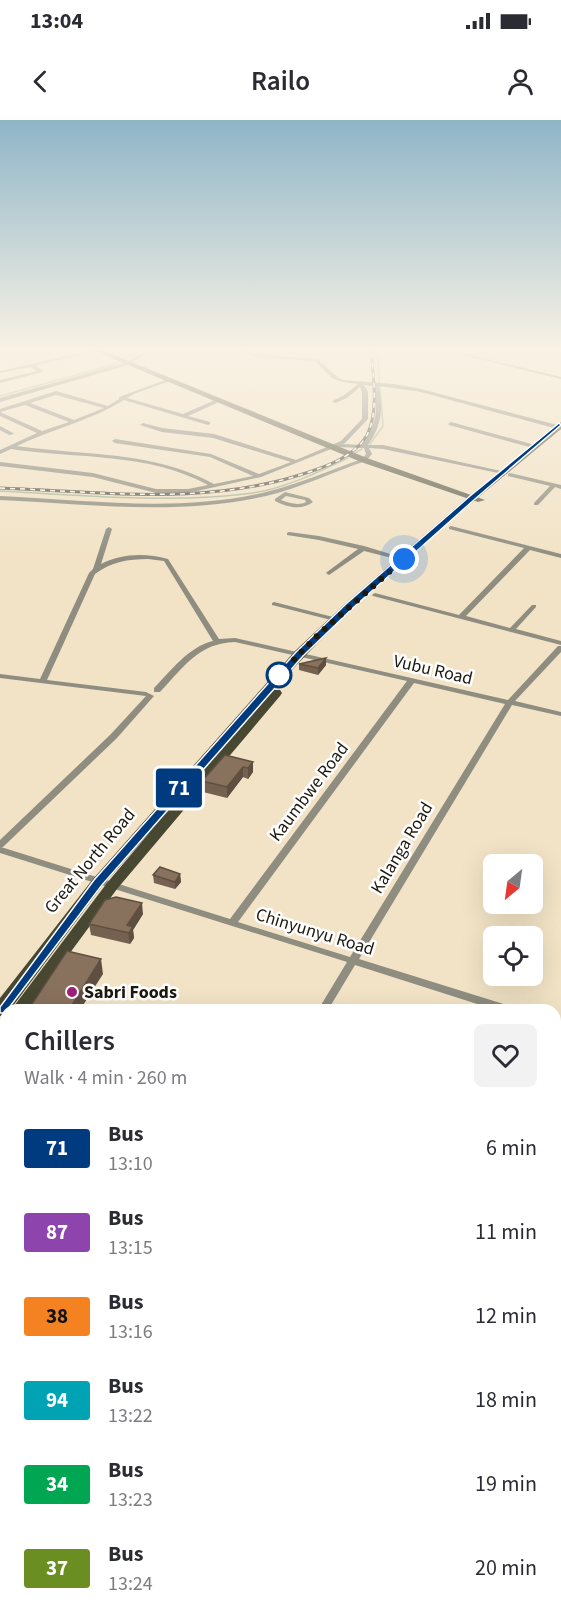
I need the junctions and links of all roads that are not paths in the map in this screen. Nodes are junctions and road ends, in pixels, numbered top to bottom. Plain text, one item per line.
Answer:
1 (15, 420) edge
2 (70, 420) edge
3 (79, 420) edge
4 (198, 420) edge
5 (266, 420) edge
6 (364, 420) edge
7 (379, 420) edge
8 (530, 420) edge
9 (75, 422) junction
10 (208, 423) dead end
11 (143, 424) dead end
12 (451, 424) dead end
13 (0, 428) edge
14 (560, 428) edge
15 (41, 433) junction
16 (11, 434) dead end
17 (115, 441) dead end
18 (365, 445) junction
19 (533, 446) junction
20 (10, 447) junction
21 (334, 447) junction
22 (0, 452) edge
23 (364, 460) junction
24 (296, 462) junction
25 (0, 465) edge
26 (345, 466) junction
27 (506, 474) junction
28 (259, 476) junction
29 (214, 486) junction
30 (557, 486) edge
31 (285, 494) dead end
32 (0, 498) edge
33 (477, 499) junction
34 (536, 504) dead end
35 (451, 528) junction
36 (109, 529) dead end
37 (289, 534) dead end
38 (364, 548) junction
39 (529, 548) junction
40 (561, 556) edge
41 (404, 559) junction
42 (96, 569) junction
43 (329, 573) dead end
44 (375, 595) junction
45 (274, 604) dead end
46 (534, 606) dead end
47 (460, 617) junction
48 (335, 619) junction
49 (512, 630) junction
50 (216, 640) junction
51 (561, 643) edge
52 (561, 648) edge
53 (304, 655) junction
54 (0, 676) edge
55 (412, 680) junction
56 (43, 681) junction
57 (150, 692) junction
58 (509, 703) junction
59 (561, 714) edge
60 (0, 845) edge
61 (0, 850) edge
62 (105, 884) junction
63 (232, 923) junction
64 (353, 962) junction
65 (5, 1004) edge
66 (23, 1004) edge
67 (327, 1004) edge
68 (477, 1004) edge

1 - 15 street
2 - 9 street
3 - 9 street
4 - 10 street
5 - 21 main road
6 - 21 street
7 - 18 street
8 - 14 street
9 - 15 street
11 - 24 street
12 - 19 street
13 - 16 street
14 - 19 main road, Great North Road
14 - 27 main road, Great North Road
15 - 20 street
17 - 28 street
18 - 21 street
18 - 23 street
18 - 27 street
19 - 27 main road, Great North Road
20 - 22 street
20 - 29 street
21 - 23 main road
21 - 24 street
23 - 26 street
23 - 33 main road
24 - 28 street
25 - 29 street
26 - 31 street
26 - 32 street
27 - 30 street
27 - 33 main road, Great North Road
28 - 29 street
30 - 34 street
33 - 35 main road, Great North Road
33 - 41 main road, Great North Road
35 - 39 street
35 - 44 main road, Great North Road
36 - 42 street
37 - 38 street
38 - 41 street
38 - 43 street
39 - 40 street
39 - 47 street
41 - 48 main road, Great North Road
42 - 50 street
42 - 56 street
44 - 47 street
44 - 53 main road, Great North Road
45 - 48 street
46 - 49 street
47 - 49 street
48 - 53 main road, Great North Road
49 - 51 street
50 - 53 street, Vubu Road
50 - 57 street
52 - 58 street, Kalanga Road
53 - 55 street, Vubu Road
53 - 62 main road, Great North Road
54 - 56 street
55 - 58 street, Vubu Road
55 - 63 street, Kaumbwe Road
56 - 57 street
57 - 60 street
58 - 59 street, Vubu Road
58 - 64 street, Kalanga Road
61 - 62 street, Chinyunyu Road
62 - 63 street, Chinyunyu Road
62 - 65 main road, Great North Road
62 - 66 main road, Great North Road
63 - 64 street, Chinyunyu Road
64 - 67 street, Kalanga Road
64 - 68 street, Chinyunyu Road

